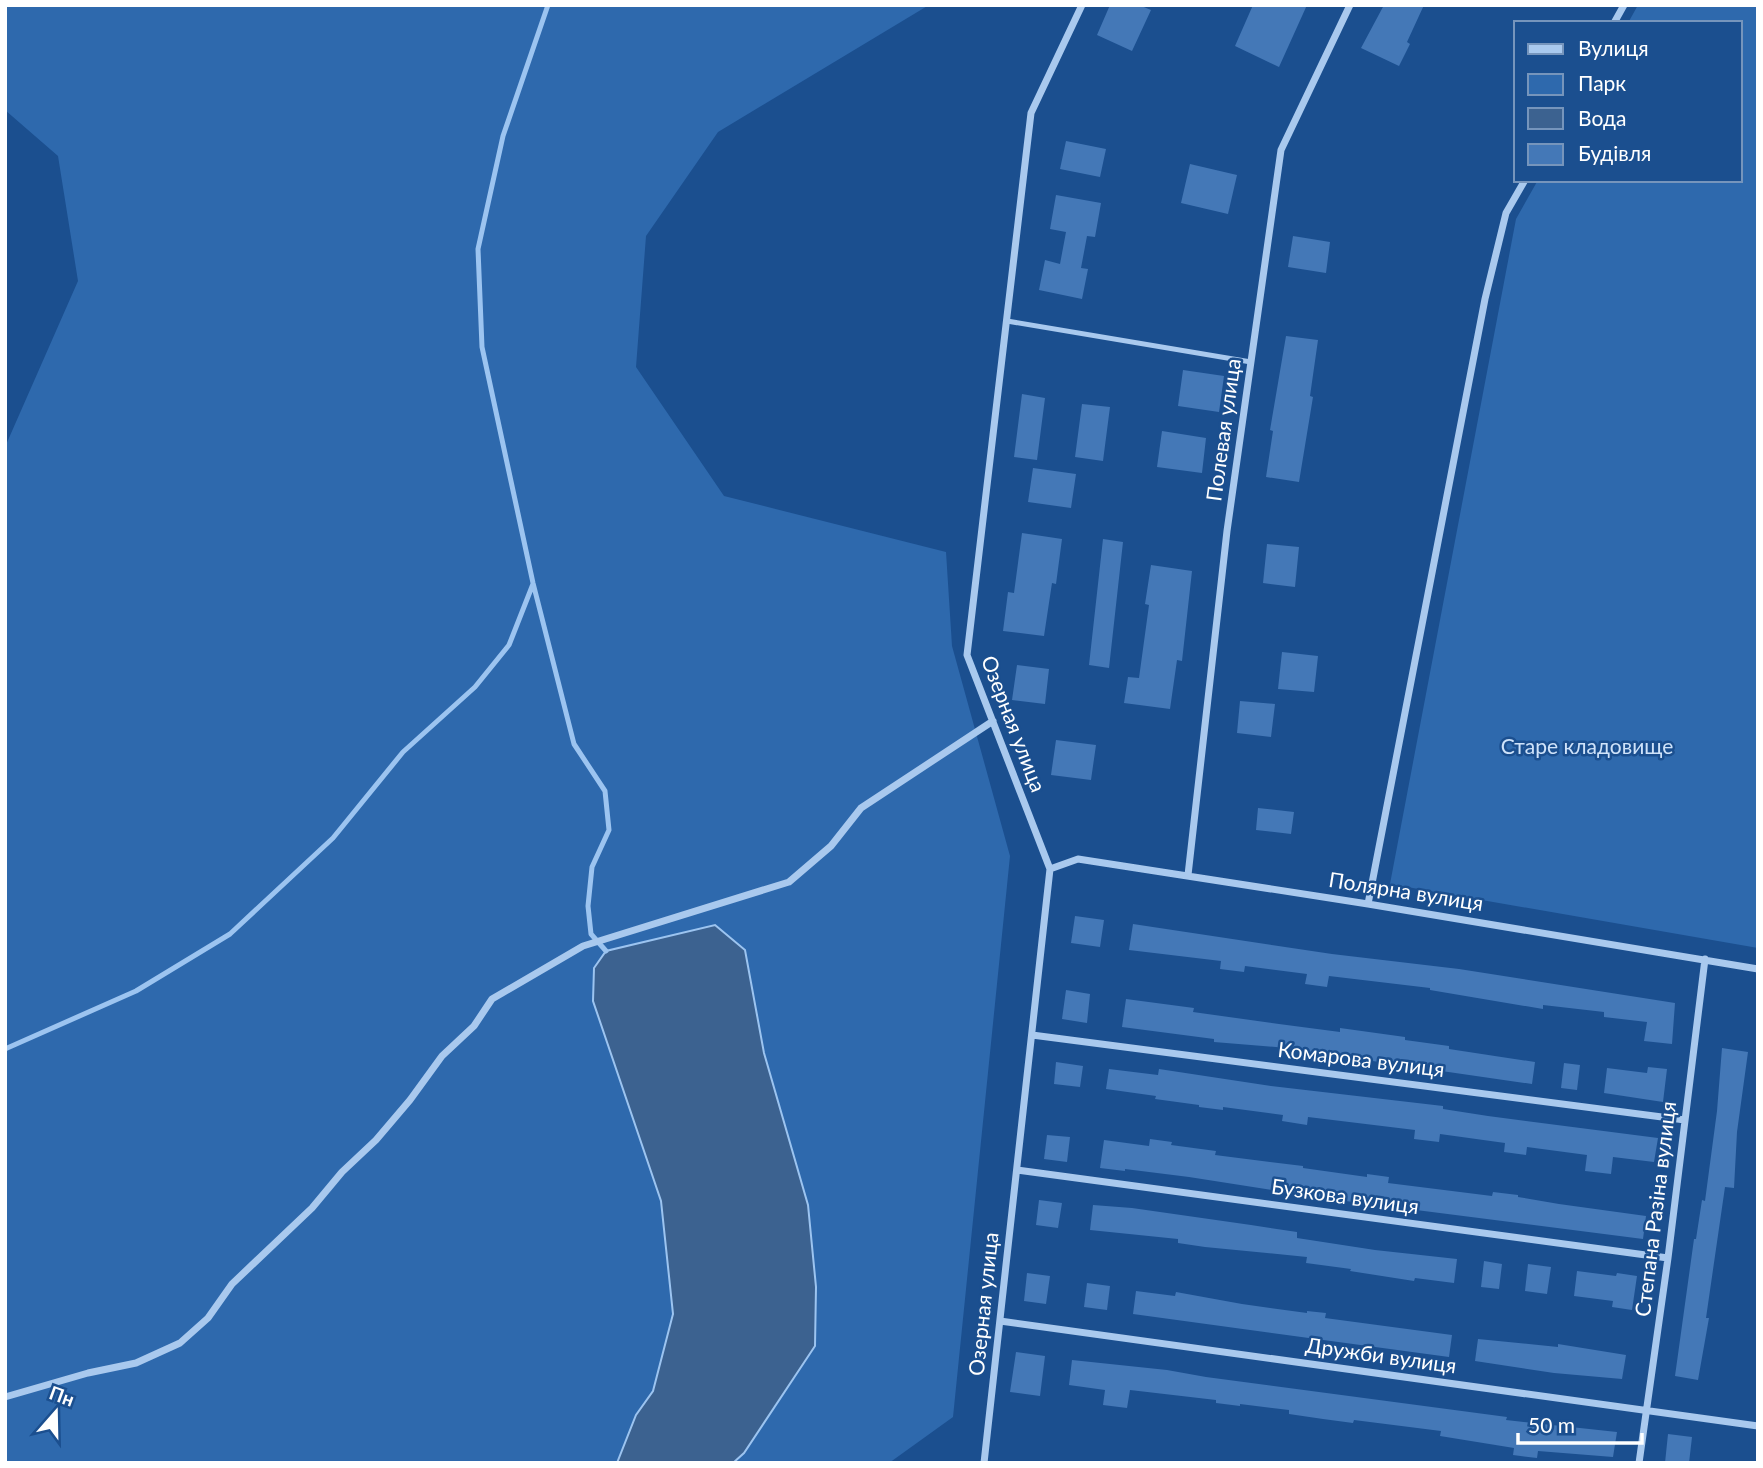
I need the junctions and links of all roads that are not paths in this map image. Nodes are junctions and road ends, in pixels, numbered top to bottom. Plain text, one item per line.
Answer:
1 (1082, 5) edge
2 (1350, 5) edge
3 (1624, 5) edge
4 (1615, 21) edge
5 (1524, 182) edge
6 (1007, 321) junction
7 (1251, 362) junction
8 (992, 721) junction
9 (1050, 869) junction
10 (1188, 875) junction
11 (1368, 904) junction
12 (1705, 959) junction
13 (1758, 968) edge
14 (1032, 1035) junction
15 (1685, 1120) junction
16 (1017, 1170) junction
17 (1668, 1258) junction
18 (1000, 1321) junction
19 (5, 1397) edge
20 (1646, 1411) junction
21 (1758, 1426) edge
22 (984, 1463) edge
23 (1639, 1463) edge

1 - 6 street, Озерная улица
2 - 7 street, Полевая улица
3 - 4 street
5 - 11 street
6 - 7 lane
6 - 8 street, Озерная улица
7 - 10 street, Полевая улица
8 - 9 street, Озерная улица
8 - 19 street
9 - 10 street, Полярна вулиця
9 - 14 street, Озерная улица
10 - 11 street, Полярна вулиця
11 - 12 street, Полярна вулиця
12 - 13 street, Полярна вулиця
12 - 15 street, Степана Разіна вулиця
14 - 15 street, Комарова вулиця
14 - 16 street, Озерная улица
15 - 17 street, Степана Разіна вулиця
16 - 17 street, Бузкова вулиця
16 - 18 street, Озерная улица
17 - 20 street, Степана Разіна вулиця
18 - 20 street, Дружби вулиця
18 - 22 street, Озерная улица
20 - 21 street, Дружби вулиця
20 - 23 street, Степана Разіна вулиця

